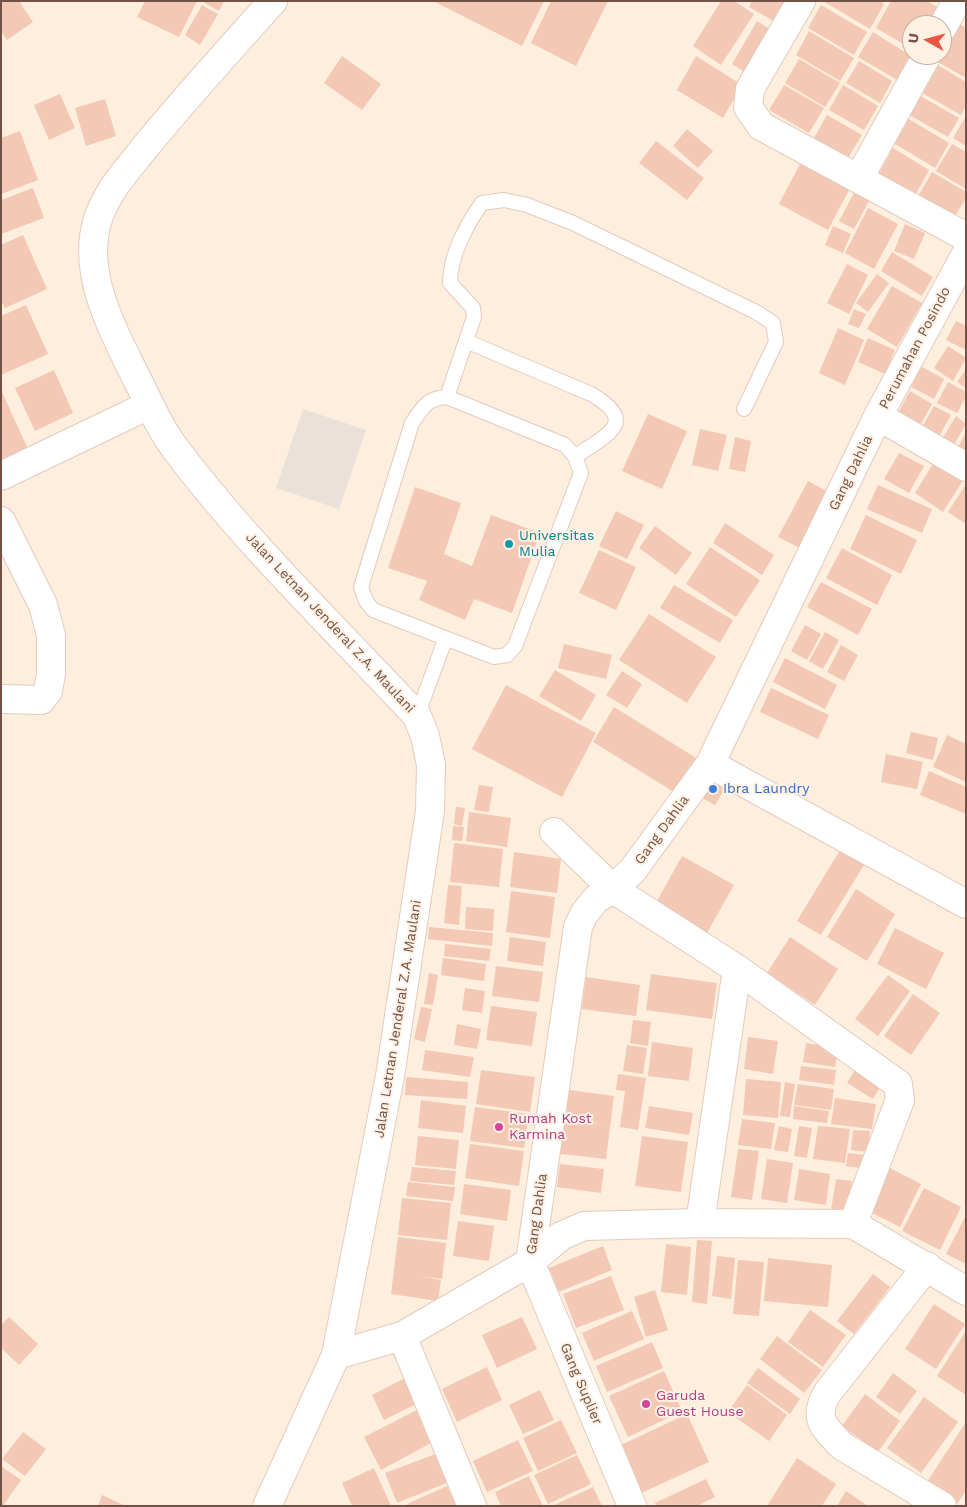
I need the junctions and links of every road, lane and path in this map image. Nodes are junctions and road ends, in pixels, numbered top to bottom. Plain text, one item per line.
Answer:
1 (273, 1) edge
2 (801, 1) edge
3 (957, 1) edge
4 (949, 15) edge
5 (921, 65) edge
6 (859, 178) junction
7 (966, 237) edge
8 (966, 254) edge
9 (466, 341) junction
10 (447, 397) junction
11 (150, 405) junction
12 (744, 409) dead end
13 (878, 416) junction
14 (575, 457) junction
15 (966, 467) edge
16 (1, 476) edge
17 (1, 521) edge
18 (445, 640) junction
19 (1, 699) edge
20 (416, 716) junction
21 (710, 764) junction
22 (554, 832) dead end
23 (613, 890) junction
24 (966, 904) edge
25 (737, 970) junction
26 (700, 1223) junction
27 (853, 1224) junction
28 (530, 1262) junction
29 (927, 1266) junction
30 (966, 1291) edge
31 (402, 1336) junction
32 (336, 1355) junction
33 (267, 1506) edge
34 (472, 1506) edge
35 (632, 1506) edge
36 (942, 1506) edge

1 - 11 street, Jalan Letnan Jenderal Z.A. Maulani
2 - 6 street
3 - 4 street
5 - 6 street
6 - 7 street
8 - 13 street, Perumahan Posindo
9 - 10 lane
9 - 12 lane
9 - 14 lane
10 - 14 lane
10 - 18 lane
11 - 16 street
11 - 20 street, Jalan Letnan Jenderal Z.A. Maulani
13 - 15 street
13 - 21 street, Gang Dahlia
14 - 18 lane
17 - 19 street
18 - 20 lane
20 - 32 street, Jalan Letnan Jenderal Z.A. Maulani
21 - 23 street, Gang Dahlia
21 - 24 street
22 - 23 street
23 - 25 street
23 - 28 street, Gang Dahlia
25 - 26 street
25 - 27 street
26 - 27 street
26 - 28 street
27 - 29 street
28 - 31 street
28 - 35 street, Gang Suplier
29 - 30 street
29 - 36 street
31 - 32 street
31 - 34 street
32 - 33 street, Jalan Letnan Jenderal Z.A. Maulani

